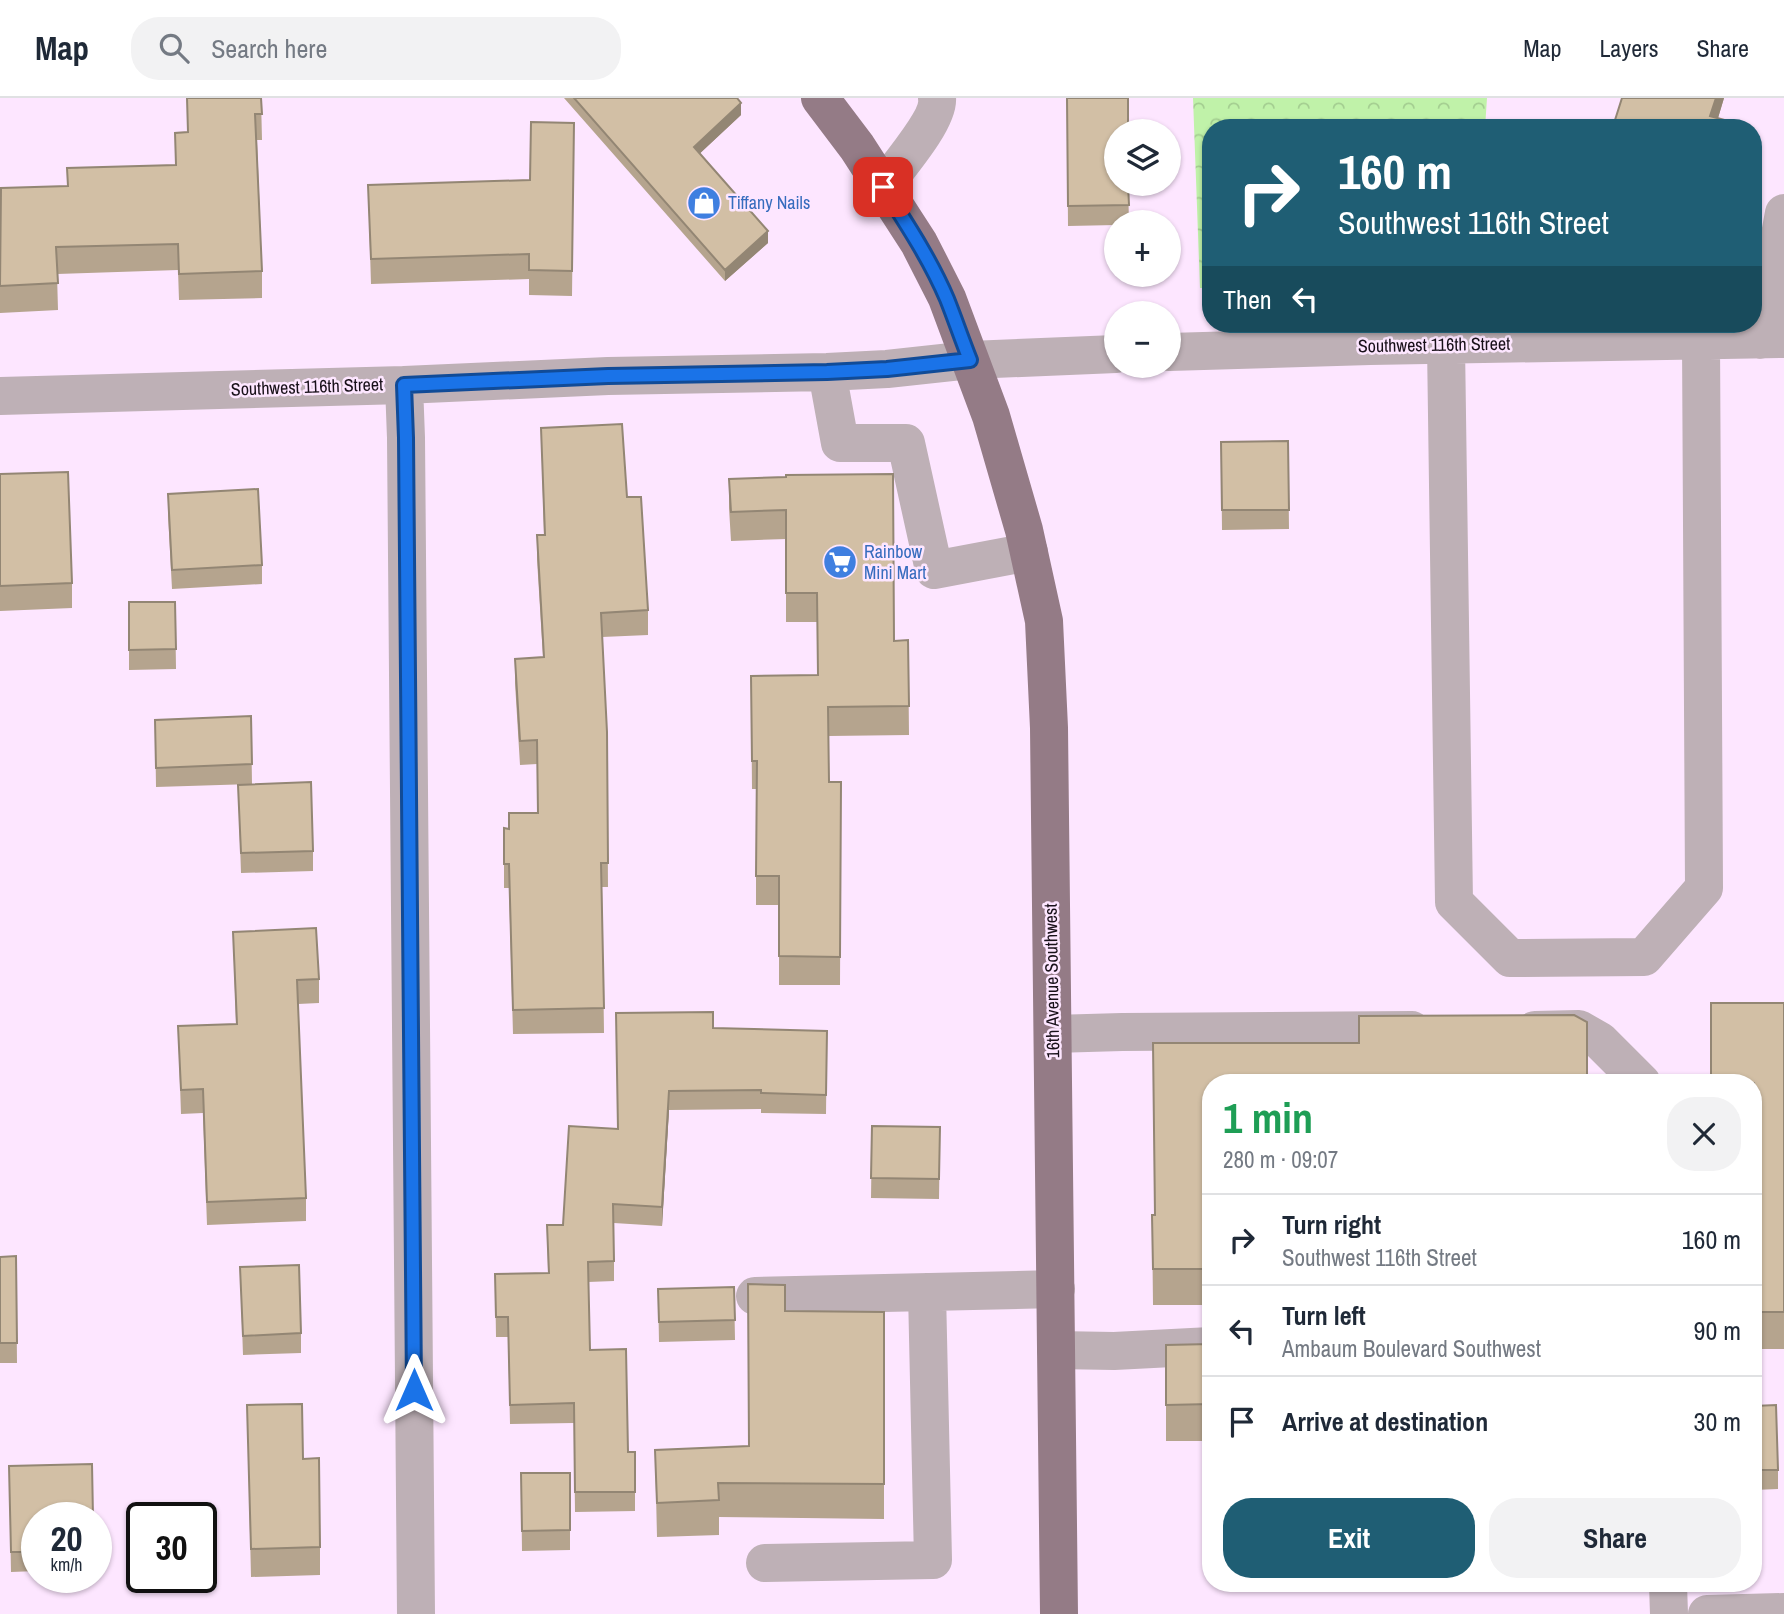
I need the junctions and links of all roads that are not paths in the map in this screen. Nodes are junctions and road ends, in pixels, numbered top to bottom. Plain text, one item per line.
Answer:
1 (820, 98) edge
2 (937, 98) edge
3 (883, 187) junction
4 (1784, 213) edge
5 (1772, 340) edge
6 (1701, 341) junction
7 (1446, 345) junction
8 (1181, 352) edge
9 (1104, 354) edge
10 (970, 360) junction
11 (827, 372) junction
12 (404, 385) junction
13 (0, 396) edge
14 (1029, 552) junction
15 (1443, 1030) edge
16 (1498, 1030) edge
17 (1053, 1034) junction
18 (1633, 1074) edge
19 (1056, 1289) junction
20 (927, 1292) junction
21 (755, 1296) edge
22 (1202, 1346) edge
23 (1056, 1350) junction
24 (765, 1563) dead end
25 (1668, 1592) edge
26 (1784, 1612) edge
27 (416, 1614) edge
28 (1059, 1614) edge
29 (1669, 1614) edge
30 (1707, 1614) edge

1 - 3 main road, 16th Avenue Southwest
2 - 3 street
3 - 10 main road, 16th Avenue Southwest
4 - 5 street
5 - 6 street, Southwest 116th Street
6 - 7 street, Southwest 116th Street
6 - 7 street
7 - 8 street, Southwest 116th Street
9 - 10 street, Southwest 116th Street
10 - 11 street, Southwest 116th Street
10 - 14 main road, 16th Avenue Southwest
11 - 12 street, Southwest 116th Street
11 - 14 street
12 - 13 street, Southwest 116th Street
12 - 27 street
14 - 17 main road, 16th Avenue Southwest
15 - 17 street
16 - 18 street
17 - 19 main road, 16th Avenue Southwest
19 - 20 street
19 - 23 main road, 16th Avenue Southwest
20 - 21 street
20 - 24 street
22 - 23 street
23 - 28 main road, 16th Avenue Southwest
25 - 29 street
26 - 30 street

